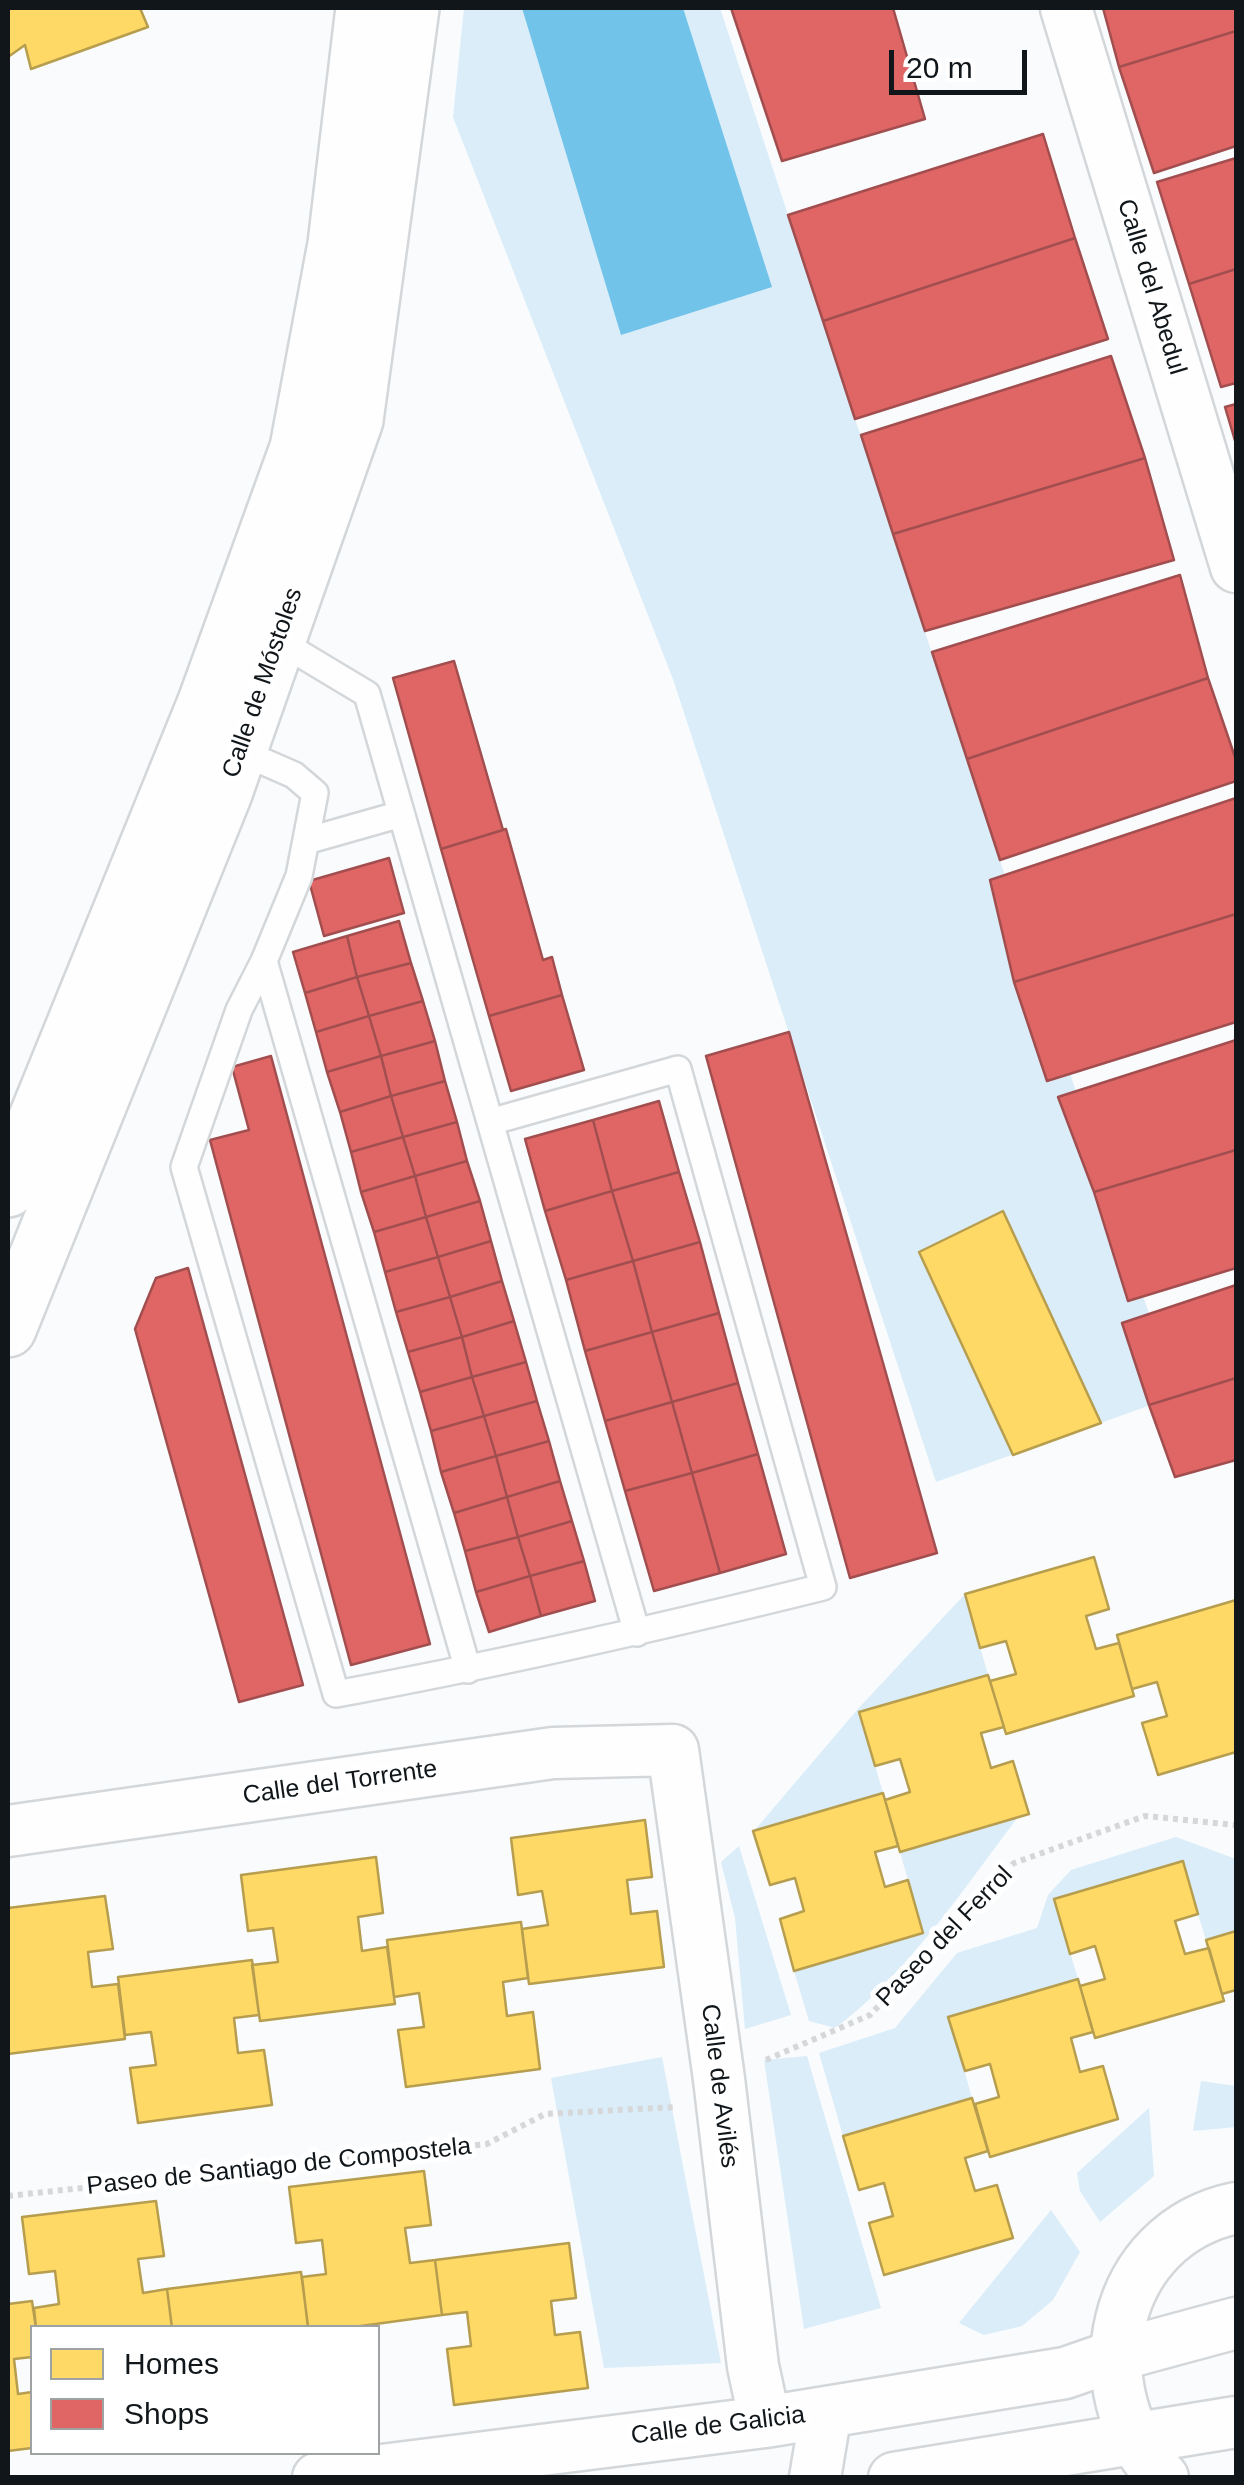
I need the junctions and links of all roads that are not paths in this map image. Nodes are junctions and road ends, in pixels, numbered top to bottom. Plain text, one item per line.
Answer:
1 (364, 8) edge
2 (412, 8) edge
3 (1066, 8) edge
4 (1236, 567) edge
5 (277, 640) junction
6 (239, 750) junction
7 (401, 814) junction
8 (306, 841) junction
9 (264, 960) junction
10 (490, 1122) junction
11 (8, 1189) edge
12 (8, 1329) edge
13 (637, 1633) junction
14 (468, 1670) junction
15 (673, 1750) joint
16 (8, 1831) edge
17 (1236, 2208) edge
18 (1236, 2323) edge
19 (1114, 2356) junction
20 (826, 2412) junction
21 (765, 2422) junction
22 (1236, 2422) edge
23 (1148, 2459) edge
24 (318, 2478) edge
25 (815, 2478) edge
26 (894, 2478) edge

1 - 11 main road, Calle de Móstoles
2 - 5 main road, Calle de Móstoles
3 - 4 street, Calle del Abedul
5 - 6 main road, Calle de Móstoles
5 - 7 lane
6 - 8 lane
6 - 12 main road, Calle de Móstoles
7 - 8 lane
7 - 10 lane
8 - 9 lane
9 - 14 lane
9 - 14 lane
10 - 13 lane
10 - 13 lane
13 - 14 lane
15 - 16 street, Calle del Torrente
15 - 21 street, Calle de Avilés
17 - 19 street
18 - 19 street, Calle de Galicia
19 - 20 street, Calle de Galicia
19 - 23 street
20 - 21 street, Calle de Galicia
20 - 25 street
21 - 24 street, Calle de Galicia
22 - 23 street
23 - 26 street

